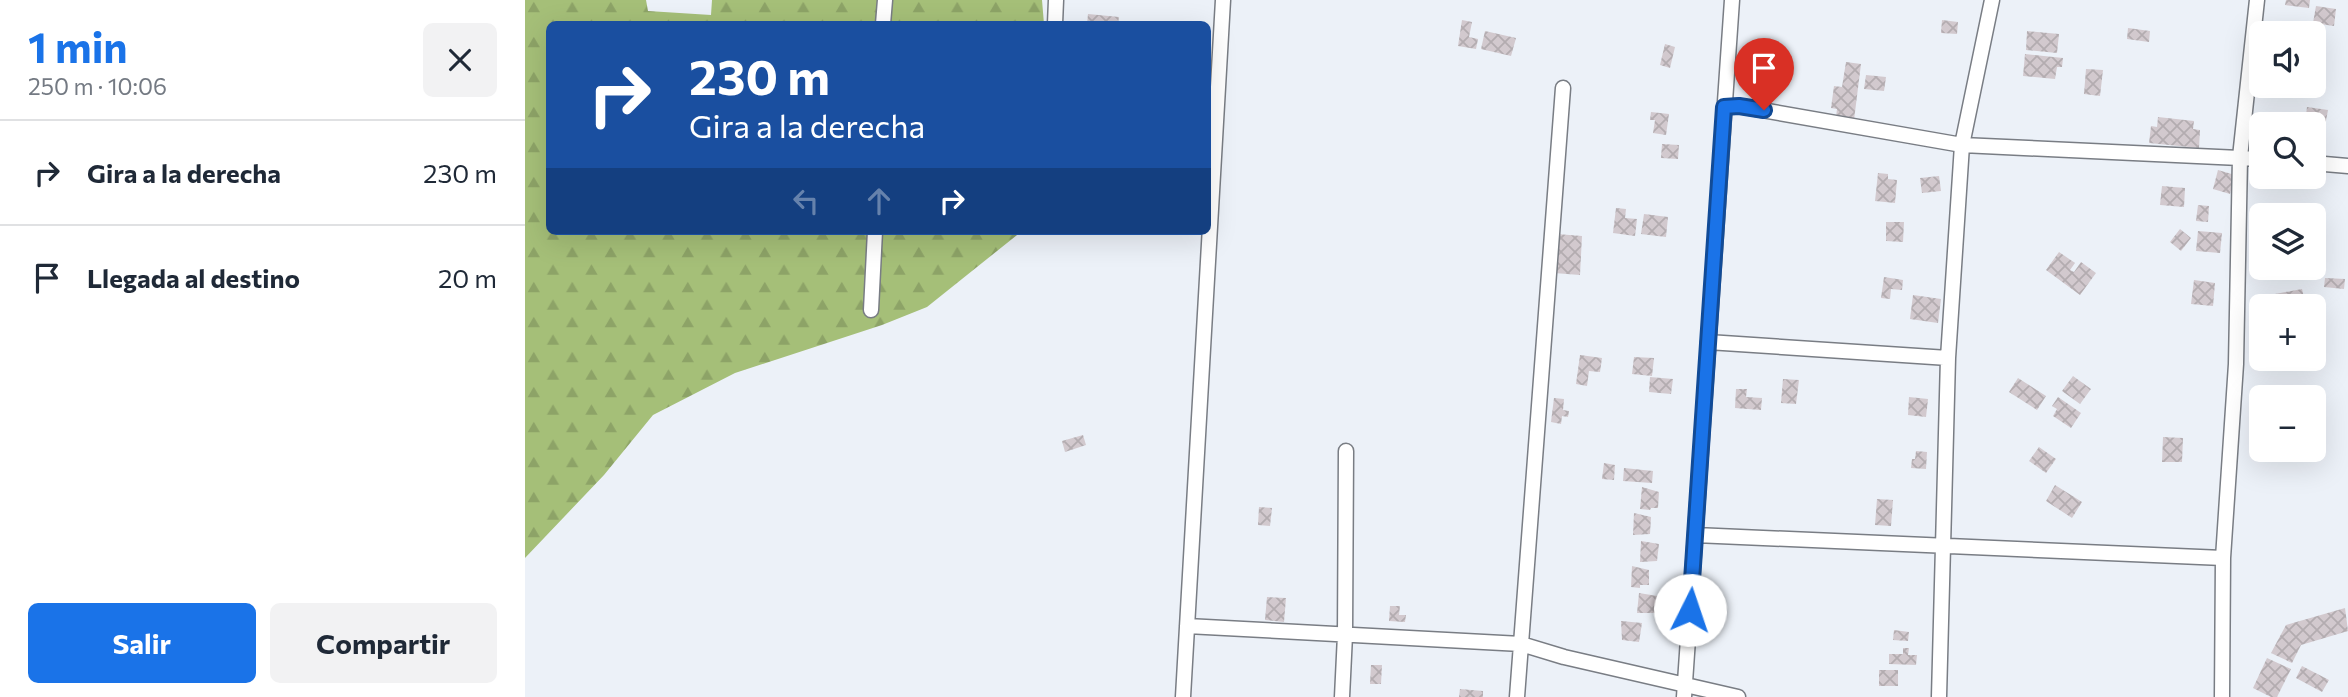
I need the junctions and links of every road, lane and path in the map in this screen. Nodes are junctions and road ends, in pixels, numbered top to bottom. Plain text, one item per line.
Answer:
1 (885, 0) edge
2 (1056, 0) edge
3 (1223, 0) edge
4 (1732, 0) edge
5 (1992, 0) edge
6 (2257, 0) edge
7 (883, 21) edge
8 (1055, 21) edge
9 (1563, 88) dead end
10 (1724, 107) junction
11 (1962, 145) junction
12 (2240, 157) junction
13 (2249, 158) edge
14 (2326, 164) edge
15 (2348, 166) edge
16 (1211, 209) edge
17 (875, 235) edge
18 (1209, 235) edge
19 (871, 310) dead end
20 (1708, 342) junction
21 (1948, 358) junction
22 (1346, 451) dead end
23 (1695, 535) junction
24 (1943, 546) junction
25 (2223, 558) junction
26 (1187, 626) junction
27 (1345, 635) junction
28 (1521, 644) junction
29 (1685, 691) edge
30 (1183, 697) edge
31 (1342, 697) edge
32 (1517, 697) edge
33 (1738, 697) edge
34 (1939, 697) edge
35 (2222, 697) edge

1 - 7 street
2 - 8 street
3 - 16 street
4 - 10 street
5 - 11 street
6 - 12 street
9 - 28 street
10 - 11 street
10 - 20 street
11 - 12 street
11 - 21 street
12 - 13 street
12 - 25 street
14 - 15 street
17 - 19 street
18 - 26 street
20 - 21 street
20 - 23 street
21 - 24 street
22 - 27 street
23 - 24 street
23 - 29 street
24 - 25 street
24 - 34 street
25 - 35 street
26 - 27 street
26 - 30 street
27 - 28 street
27 - 31 street
28 - 29 street
28 - 32 street
29 - 33 street

